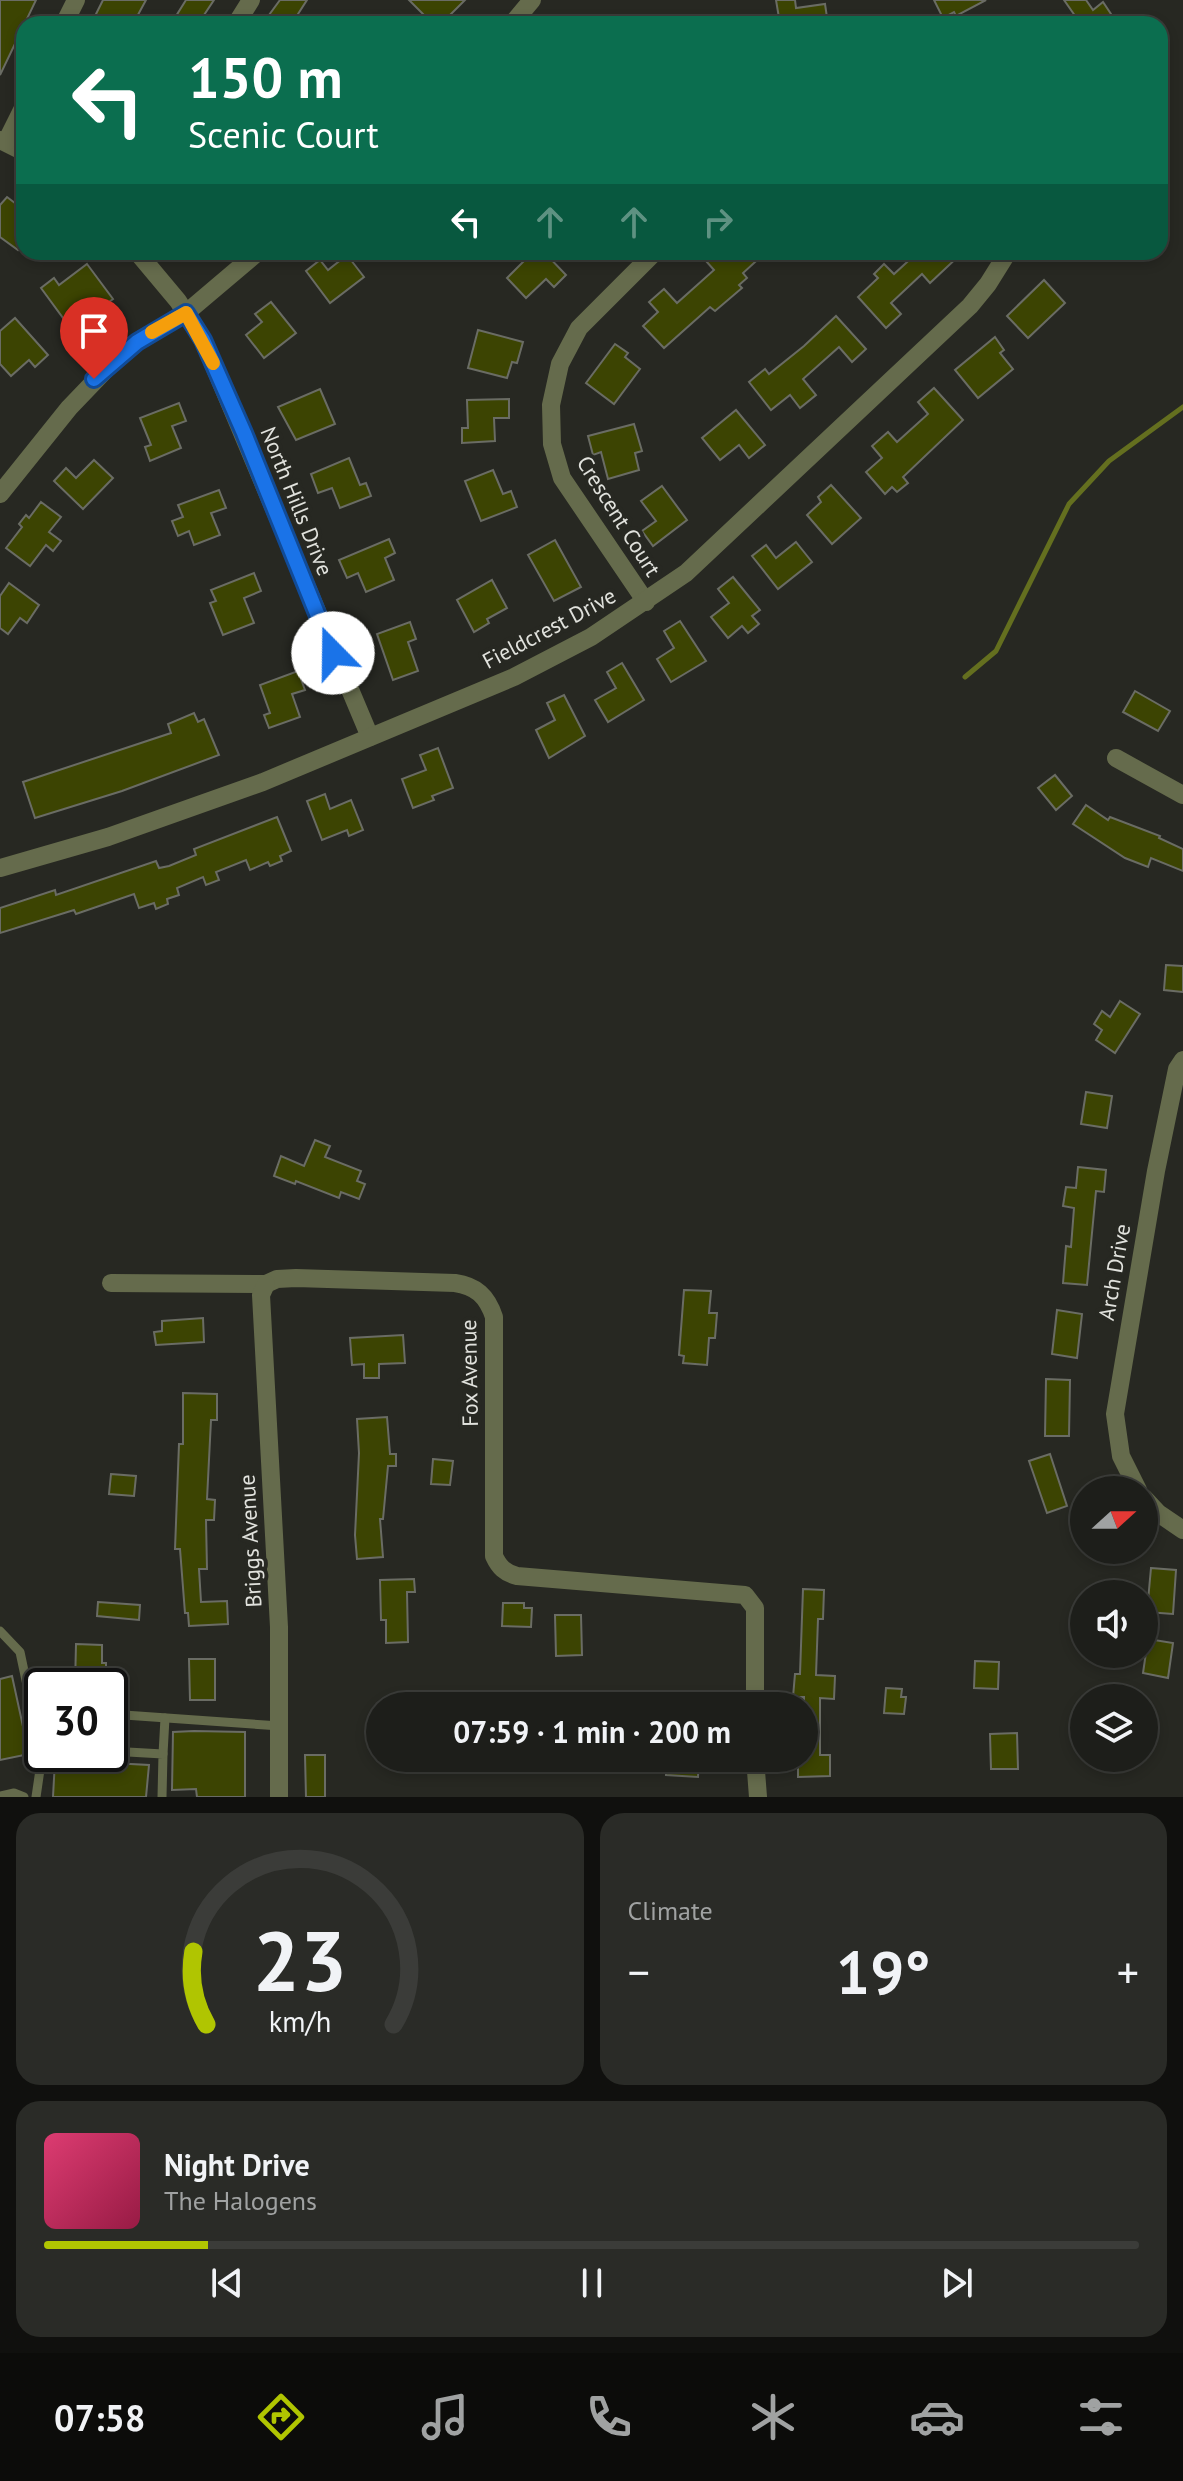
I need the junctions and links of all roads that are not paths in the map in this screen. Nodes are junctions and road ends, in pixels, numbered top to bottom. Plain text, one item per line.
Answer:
1 (532, 0) edge
2 (519, 16) edge
3 (16, 119) edge
4 (3, 141) edge
5 (143, 260) edge
6 (249, 260) edge
7 (647, 260) edge
8 (1003, 260) edge
9 (186, 313) junction
10 (0, 494) edge
11 (646, 602) junction
12 (370, 737) junction
13 (1116, 758) dead end
14 (1183, 795) edge
15 (0, 868) edge
16 (1183, 1060) edge
17 (111, 1283) dead end
18 (266, 1284) junction
19 (1131, 1476) edge
20 (1158, 1513) edge
21 (1183, 1530) edge
22 (0, 1631) edge
23 (755, 1692) edge
24 (128, 1715) edge
25 (165, 1718) junction
26 (280, 1726) junction
27 (128, 1752) edge
28 (163, 1754) junction
29 (756, 1772) edge
30 (0, 1796) edge
31 (24, 1797) edge
32 (36, 1797) edge
33 (162, 1797) edge
34 (279, 1797) edge
35 (758, 1797) edge

1 - 2 street
3 - 4 street
5 - 9 street, North Hills Drive
6 - 9 street
7 - 11 street, Crescent Court
8 - 11 street, Fieldcrest Drive
9 - 10 street
9 - 12 street, North Hills Drive
11 - 12 street, Fieldcrest Drive
12 - 15 street, Fieldcrest Drive
13 - 14 street
16 - 19 street, Arch Drive
17 - 18 street, Fox Avenue
18 - 23 street, Fox Avenue
18 - 26 street, Briggs Avenue
20 - 21 street
22 - 32 lane
24 - 25 lane
25 - 26 lane
25 - 28 lane
26 - 34 street, Briggs Avenue
27 - 28 lane
28 - 33 lane
29 - 35 street
30 - 31 lane

